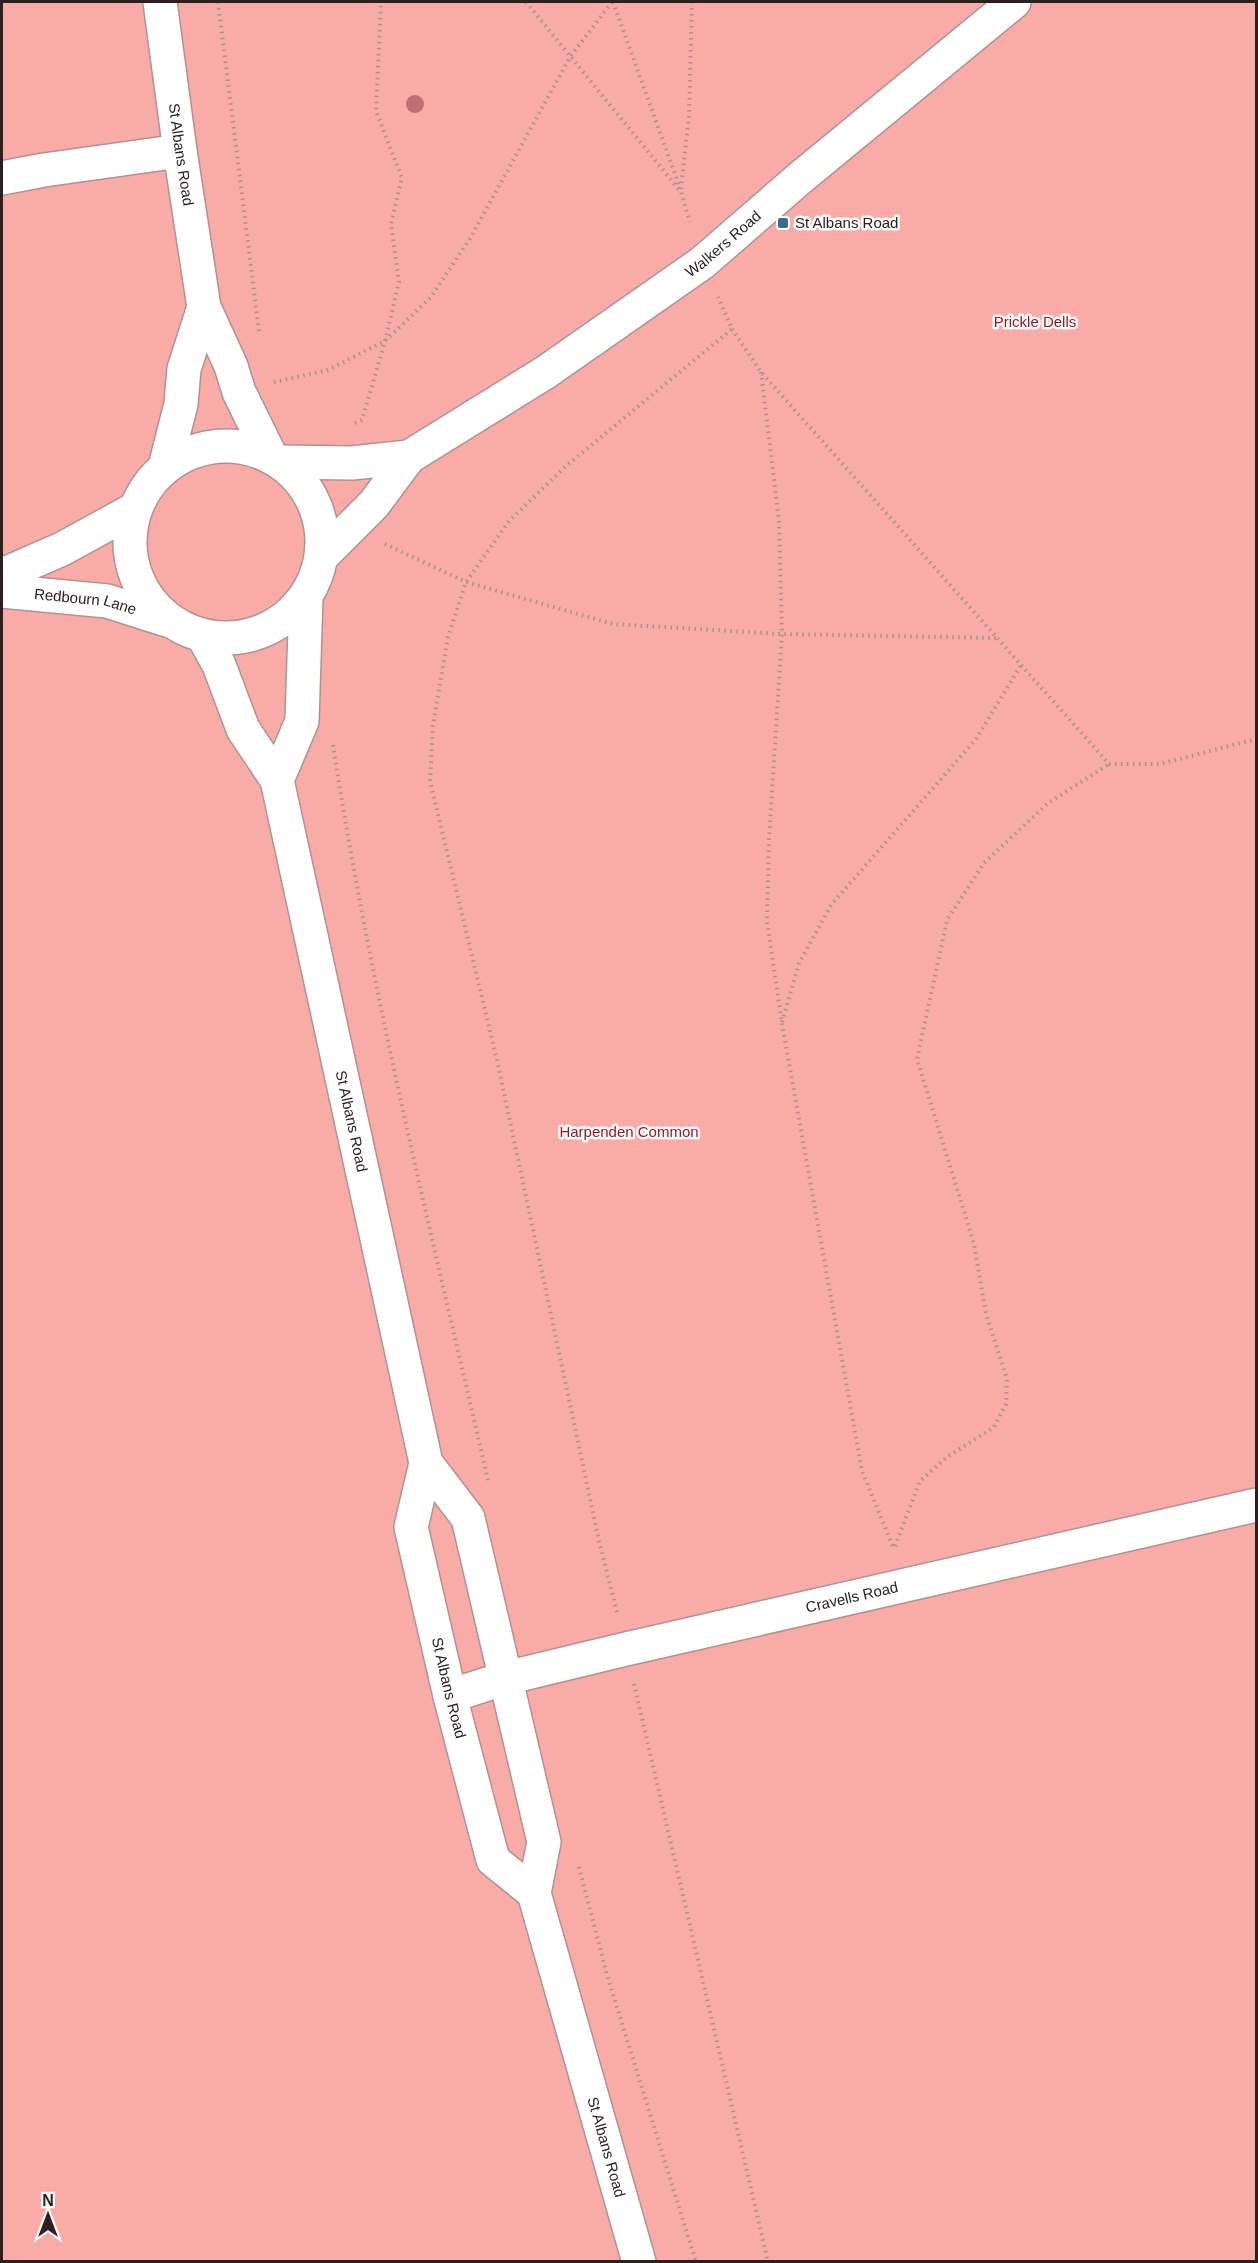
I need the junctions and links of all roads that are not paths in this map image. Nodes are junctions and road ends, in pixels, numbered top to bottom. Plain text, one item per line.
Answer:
1 (160, 2) edge
2 (1014, 2) edge
3 (180, 151) junction
4 (2, 178) edge
5 (204, 308) junction
6 (409, 457) junction
7 (276, 459) junction
8 (165, 467) junction
9 (135, 509) junction
10 (322, 556) junction
11 (2, 575) edge
12 (2, 591) edge
13 (306, 597) junction
14 (168, 620) junction
15 (203, 636) junction
16 (277, 780) junction
17 (426, 1463) junction
18 (1257, 1505) edge
19 (506, 1678) junction
20 (450, 1696) junction
21 (534, 1893) junction
22 (639, 2262) edge

1 - 3 main road, St Albans Road
2 - 6 main road, Walkers Road
3 - 4 main road
3 - 5 main road, St Albans Road
5 - 7 main road, St Albans Road
5 - 8 main road, St Albans Road
6 - 7 main road, Walkers Road
6 - 10 main road, Walkers Road
7 - 8 main road, St Albans Road
7 - 10 main road, St Albans Road
8 - 9 main road, St Albans Road
9 - 11 main road
9 - 14 main road, St Albans Road
10 - 13 main road, St Albans Road
12 - 14 main road, Redbourn Lane
13 - 15 main road, St Albans Road
13 - 16 main road, St Albans Road
14 - 15 main road, St Albans Road
15 - 16 main road, St Albans Road
16 - 17 main road, St Albans Road
17 - 19 main road, St Albans Road
17 - 20 main road, St Albans Road
18 - 19 main road, Cravells Road
19 - 20 main road, Cravells Road
19 - 21 main road, St Albans Road
20 - 21 main road, St Albans Road
21 - 22 main road, St Albans Road

